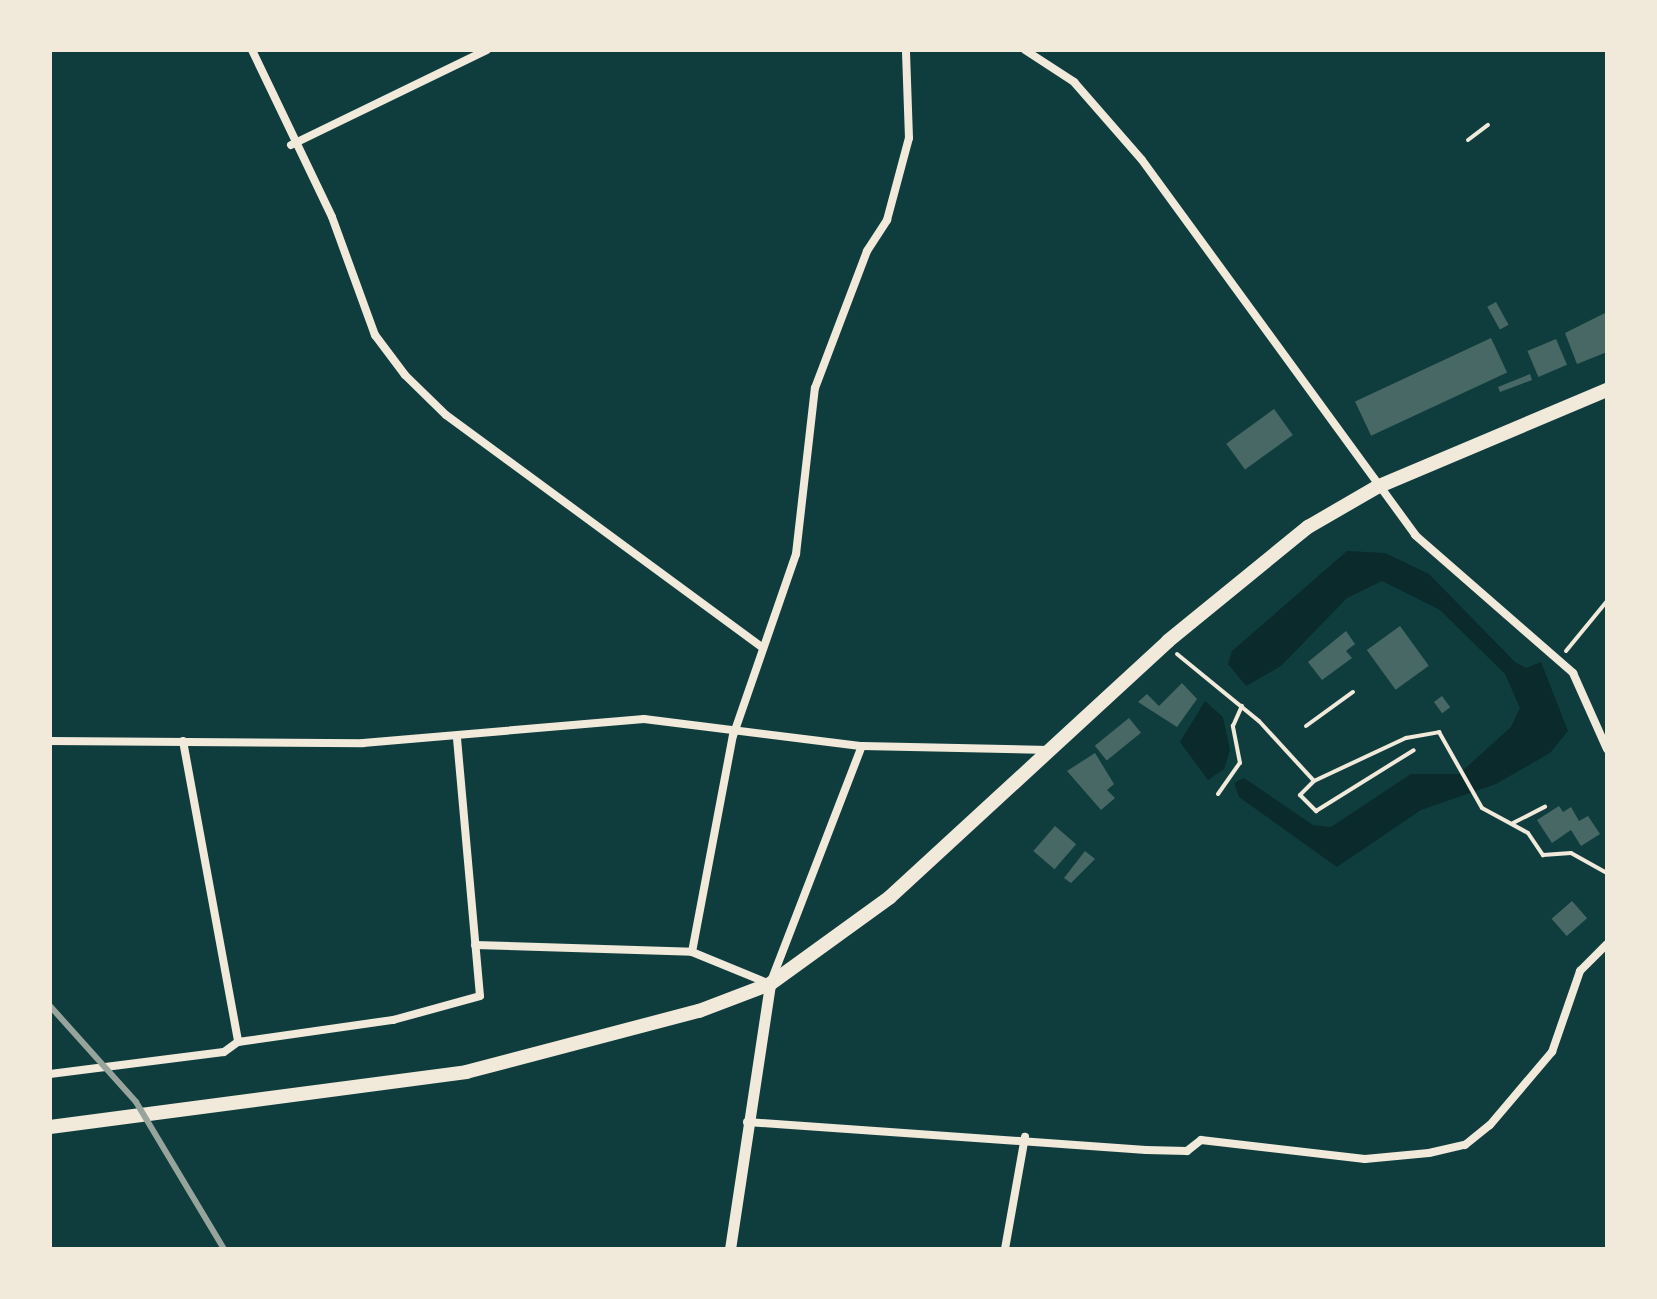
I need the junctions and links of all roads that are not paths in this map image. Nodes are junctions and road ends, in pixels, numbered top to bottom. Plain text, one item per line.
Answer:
1 (252, 50) edge
2 (487, 50) edge
3 (906, 50) edge
4 (1025, 50) edge
5 (291, 145) junction
6 (1607, 390) edge
7 (1377, 487) junction
8 (763, 648) junction
9 (457, 736) junction
10 (733, 736) junction
11 (50, 741) edge
12 (183, 741) junction
13 (862, 746) junction
14 (1607, 749) edge
15 (1050, 750) junction
16 (1607, 944) edge
17 (475, 945) junction
18 (692, 952) junction
19 (770, 984) junction
20 (238, 1042) junction
21 (50, 1074) edge
22 (747, 1122) junction
23 (50, 1127) edge
24 (1025, 1137) junction
25 (730, 1249) edge
26 (1005, 1249) edge

1 - 5 street
2 - 5 street
3 - 8 street
4 - 7 street
5 - 8 street
6 - 7 main road
7 - 14 street
7 - 15 main road
8 - 10 street
9 - 10 street
9 - 12 street
9 - 17 street
10 - 13 street
10 - 18 street
11 - 12 street
12 - 20 street
13 - 15 street
13 - 19 street
15 - 19 main road
16 - 24 street
17 - 18 street
17 - 20 street
18 - 19 street
19 - 22 street
19 - 23 main road
20 - 21 street
22 - 24 street
22 - 25 street
24 - 26 street

